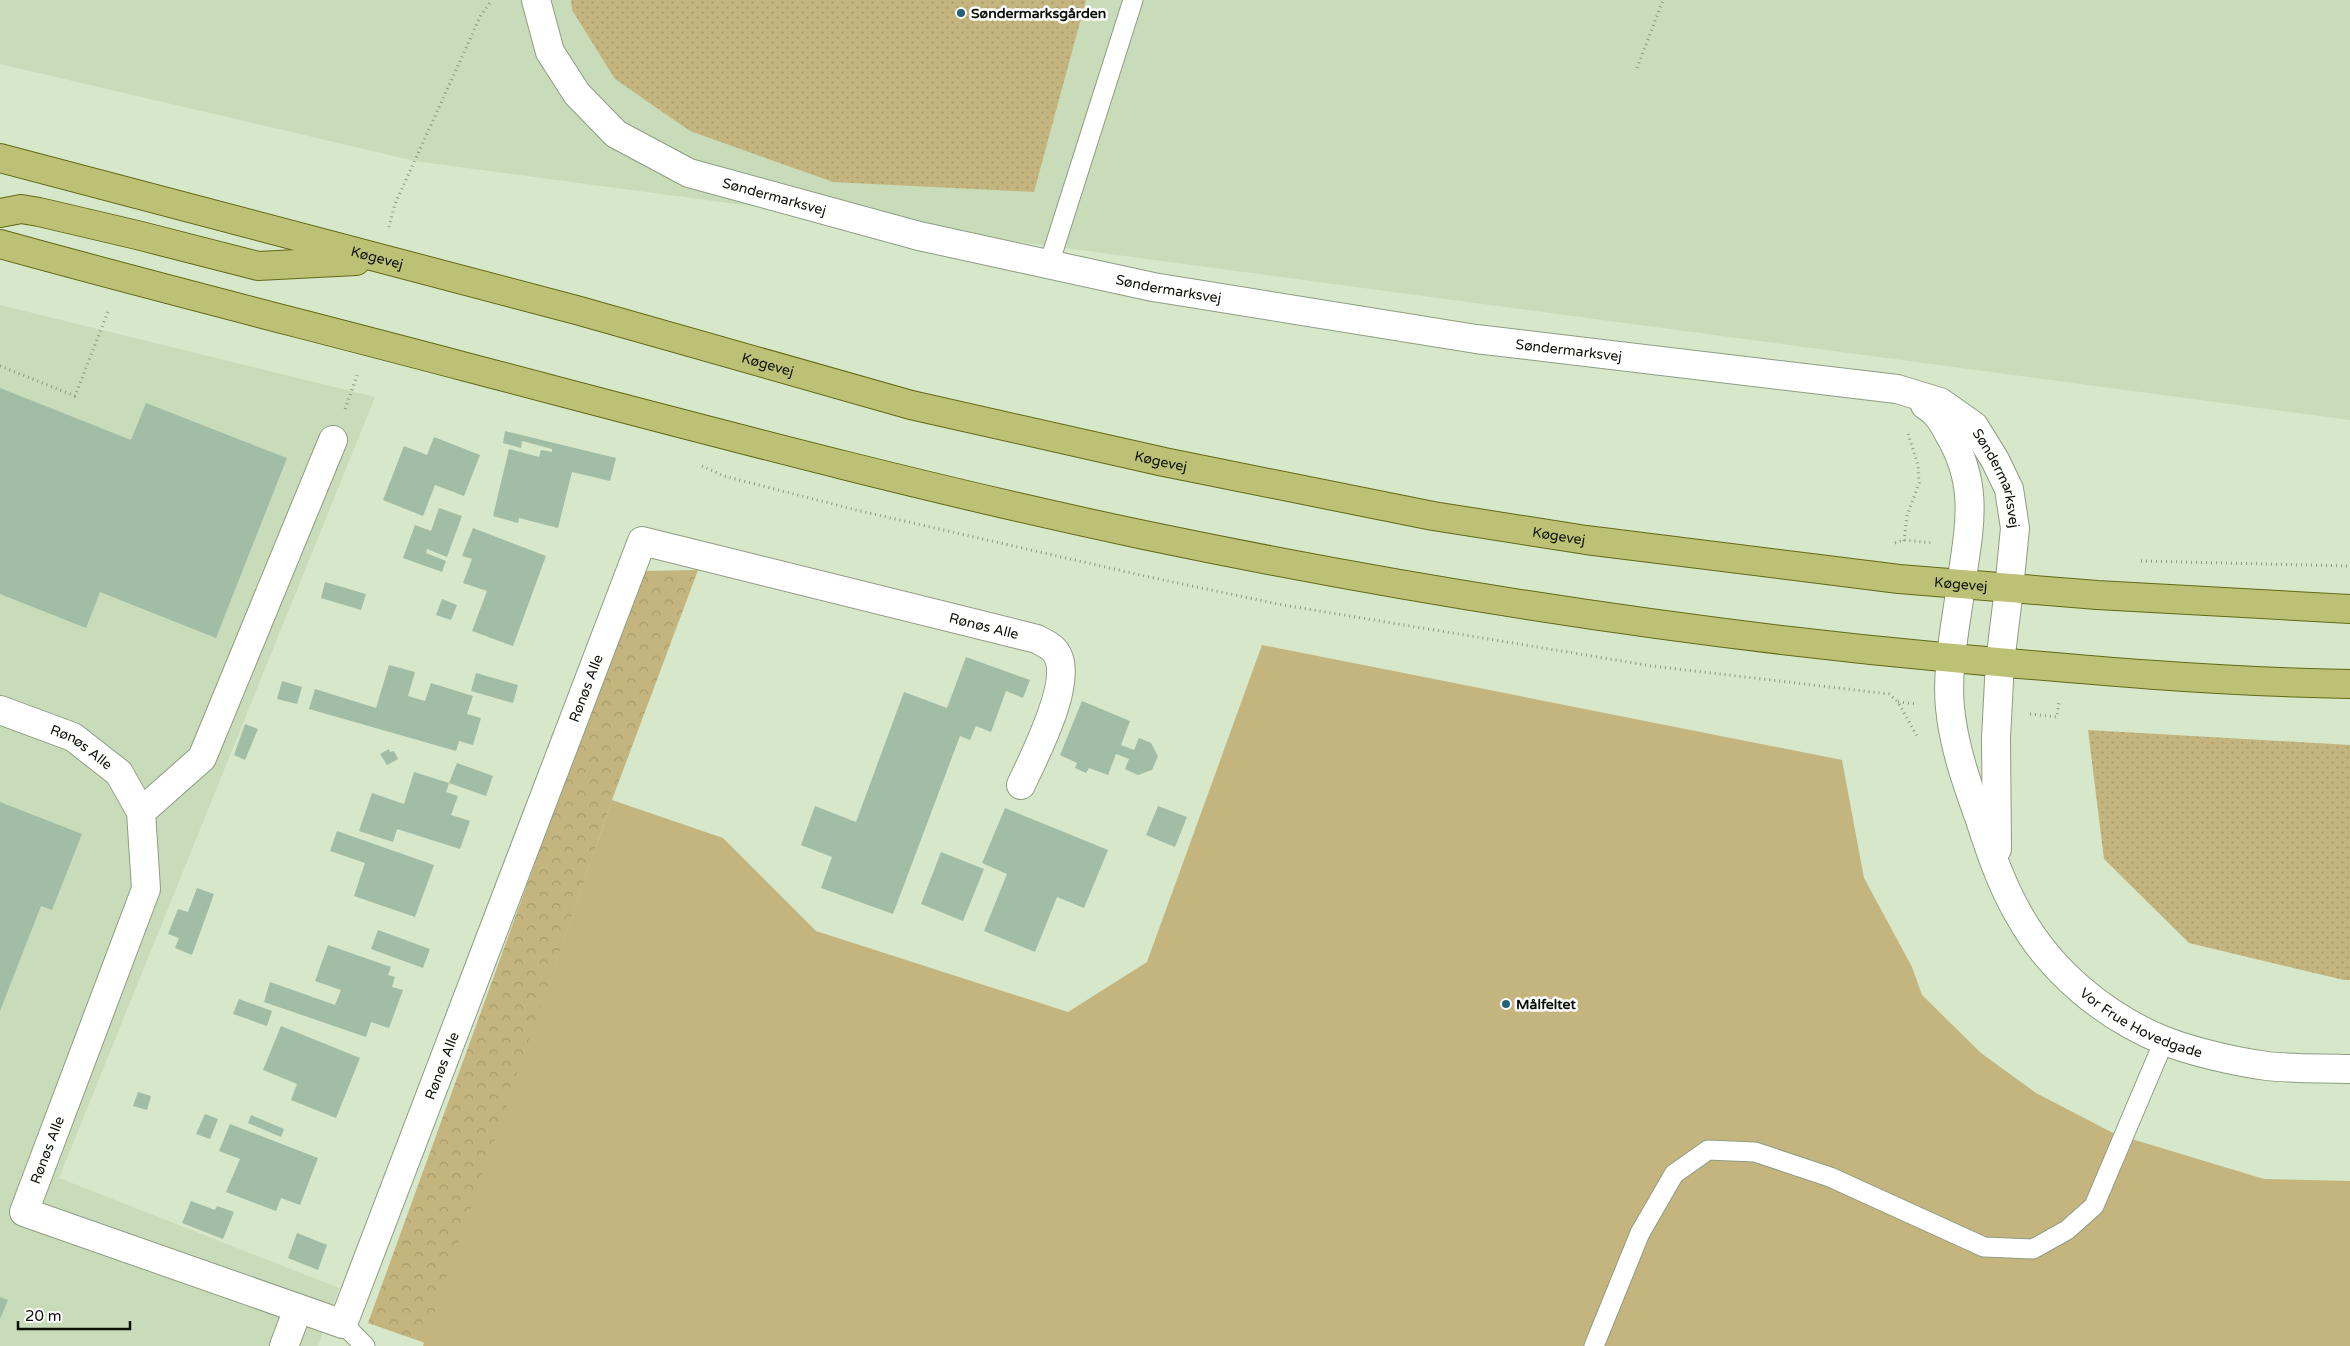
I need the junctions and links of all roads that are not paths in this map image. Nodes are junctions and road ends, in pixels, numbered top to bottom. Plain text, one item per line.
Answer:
1 (536, 0) edge
2 (1133, 0) edge
3 (0, 158) edge
4 (0, 213) edge
5 (0, 244) edge
6 (380, 260) junction
7 (1050, 264) junction
8 (1897, 390) junction
9 (333, 440) road end
10 (1961, 585) junction
11 (2009, 589) junction
12 (2350, 609) edge
13 (1951, 658) junction
14 (2000, 662) junction
15 (2350, 684) edge
16 (0, 710) edge
17 (1021, 785) dead end
18 (141, 812) junction
19 (1998, 870) junction
20 (2164, 1041) junction
21 (2350, 1069) edge
22 (298, 1309) junction
23 (346, 1334) edge
24 (284, 1346) edge
25 (365, 1346) edge
26 (1594, 1346) edge

1 - 7 street, Søndermarksvej
2 - 7 lane
3 - 6 main road, Køgevej
4 - 6 main road
5 - 13 main road
6 - 10 main road, Køgevej
7 - 8 street, Søndermarksvej
8 - 10 street, Søndermarksvej
8 - 11 street, Søndermarksvej
9 - 18 street
10 - 11 main road, Køgevej
10 - 13 street, Søndermarksvej
11 - 12 main road, Køgevej
11 - 14 street, Søndermarksvej
13 - 14 main road
13 - 19 street, Vor Frue Hovedgade
14 - 15 main road
14 - 19 street, Vor Frue Hovedgade
16 - 18 street, Rønøs Alle
17 - 23 street, Rønøs Alle
18 - 22 street, Rønøs Alle
19 - 20 street, Vor Frue Hovedgade
20 - 21 street, Vor Frue Hovedgade
20 - 26 lane
22 - 23 street, Rønøs Alle
22 - 24 street
23 - 25 lane

